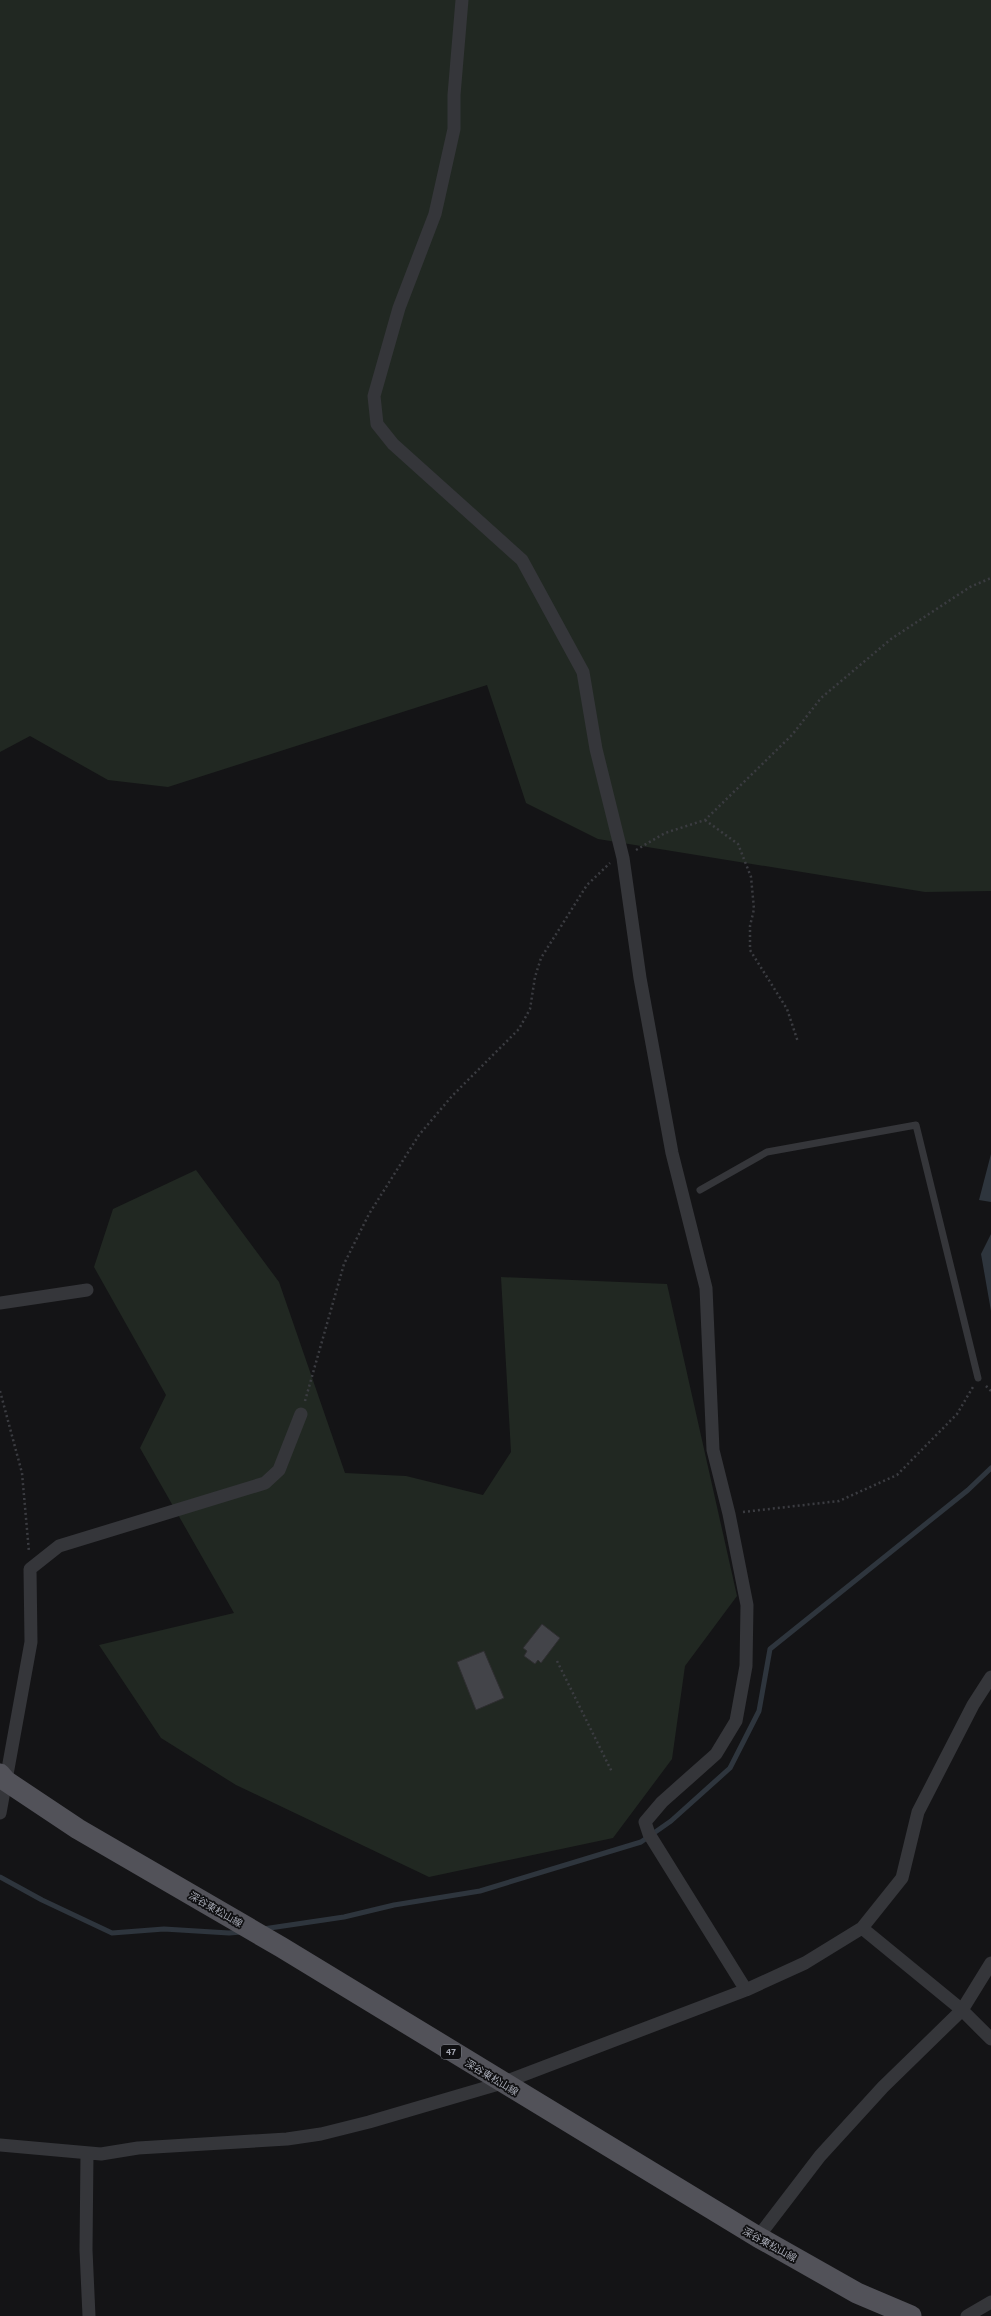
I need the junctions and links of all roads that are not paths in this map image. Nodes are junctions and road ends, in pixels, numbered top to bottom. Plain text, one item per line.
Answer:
1 (462, 0) edge
2 (700, 1190) dead end
3 (87, 1290) dead end
4 (0, 1303) edge
5 (978, 1378) road end
6 (301, 1414) road end
7 (991, 1677) edge
8 (3, 1778) edge
9 (0, 1813) edge
10 (862, 1928) junction
11 (991, 1963) edge
12 (746, 1990) junction
13 (962, 2010) junction
14 (991, 2039) edge
15 (502, 2083) junction
16 (0, 2145) edge
17 (87, 2153) junction
18 (758, 2237) junction
19 (991, 2302) edge
20 (89, 2316) edge
21 (911, 2316) edge
22 (967, 2316) edge

1 - 12 street
2 - 5 lane
3 - 4 street
6 - 8 street
7 - 10 street
8 - 9 street
8 - 15 main road, 深谷東松山線 / 47
10 - 12 street
10 - 13 street
11 - 13 street
12 - 15 street
13 - 14 street
13 - 18 street
15 - 17 street
15 - 18 main road, 深谷東松山線 / 47
16 - 17 street
17 - 20 street
18 - 21 main road, 深谷東松山線 / 47
19 - 22 street

